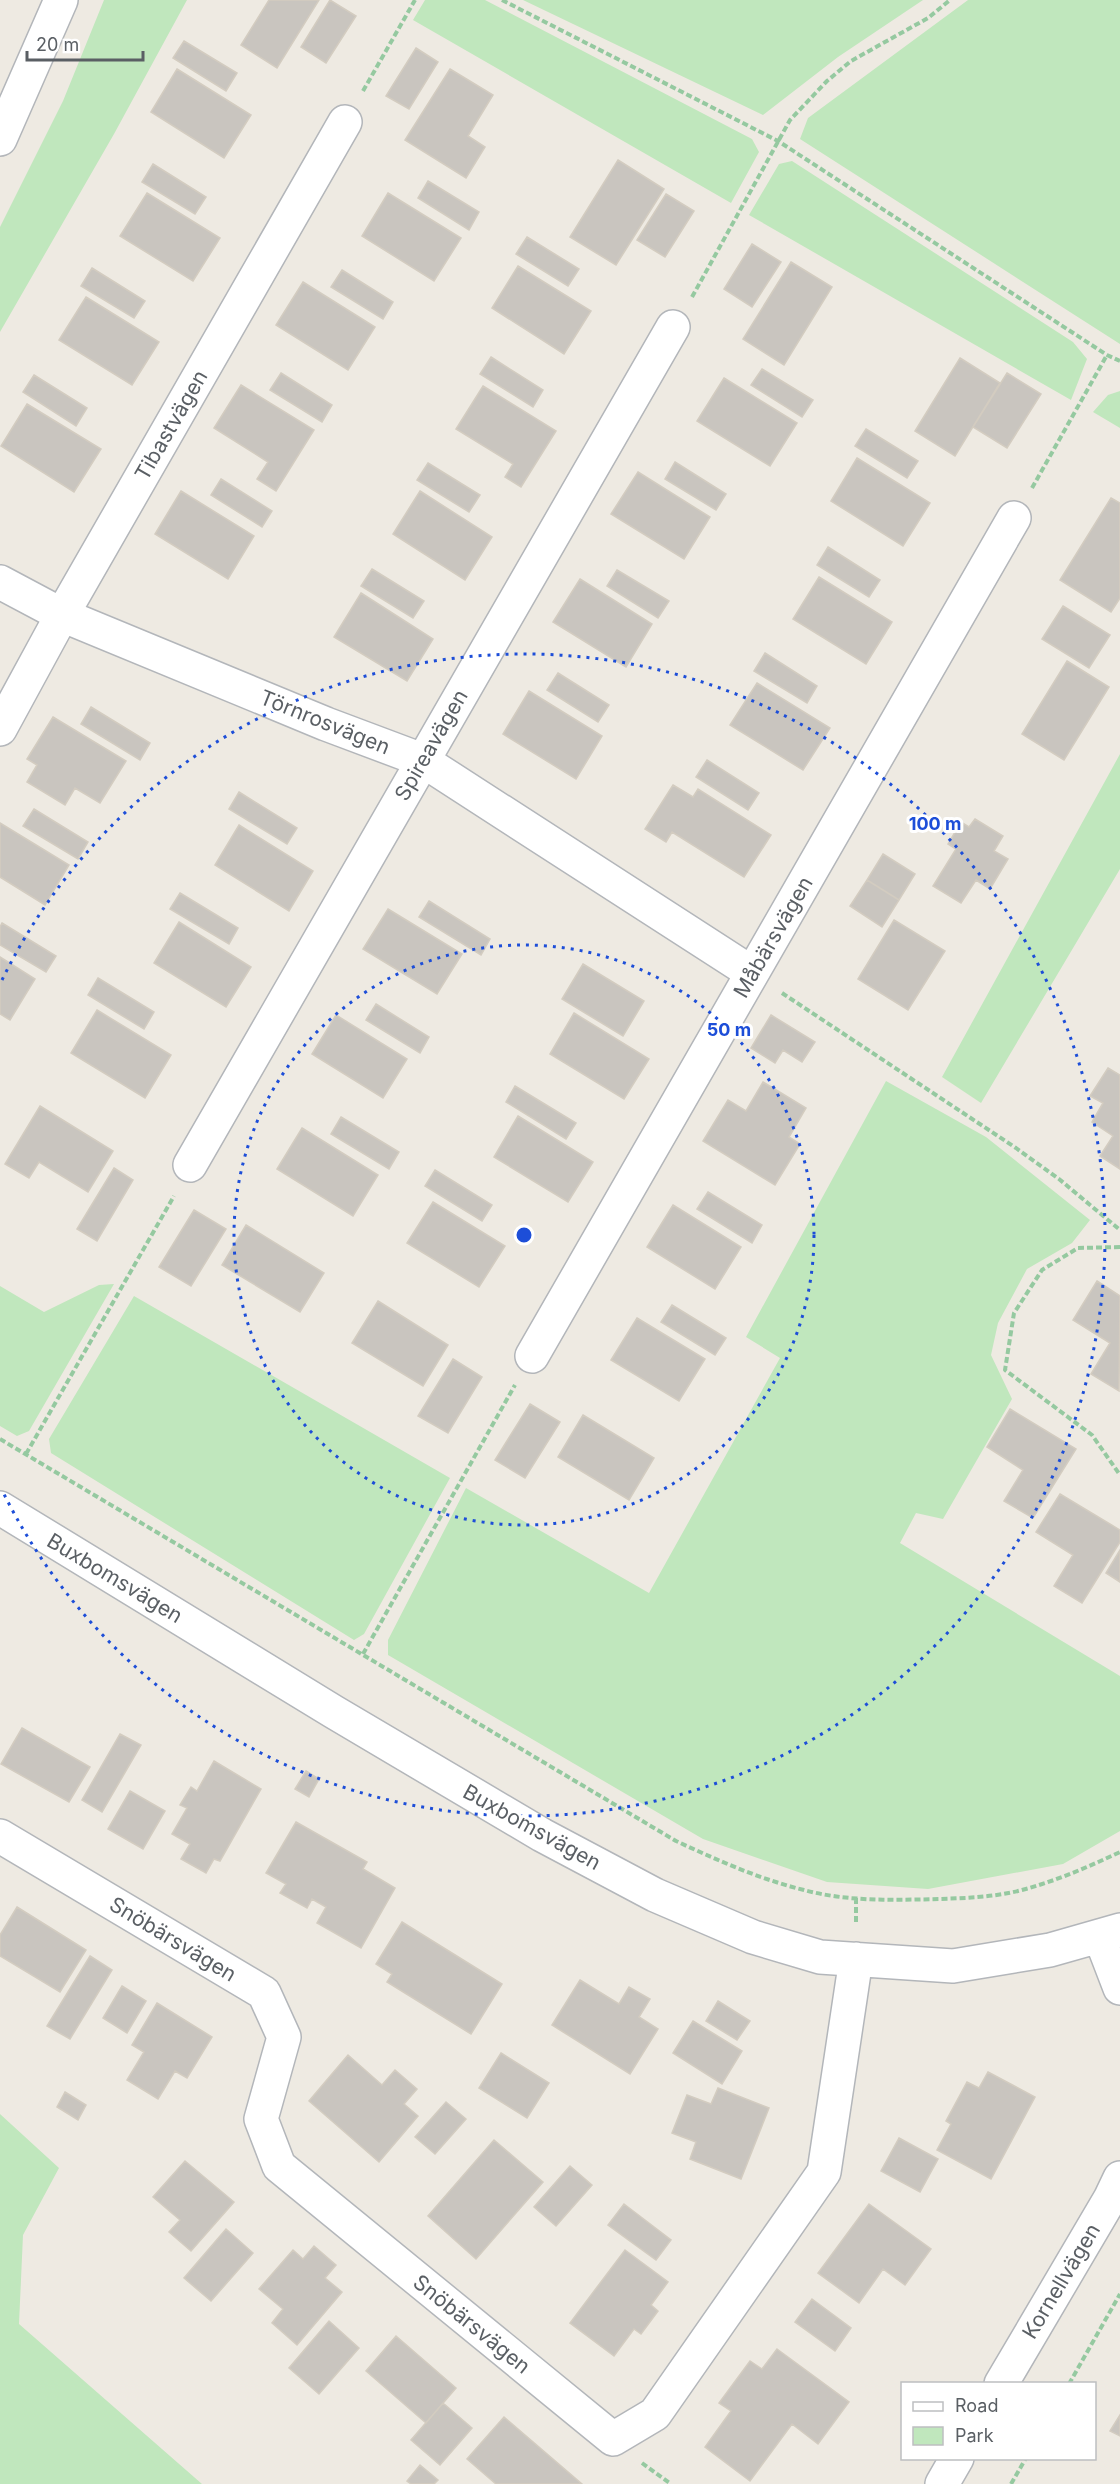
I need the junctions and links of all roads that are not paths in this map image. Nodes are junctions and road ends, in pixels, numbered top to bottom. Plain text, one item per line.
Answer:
1 (61, 0) edge
2 (345, 122) road end
3 (0, 139) edge
4 (673, 327) road end
5 (1014, 518) road end
6 (0, 582) edge
7 (62, 615) junction
8 (0, 729) edge
9 (422, 760) junction
10 (752, 974) junction
11 (190, 1165) road end
12 (532, 1356) road end
13 (0, 1508) edge
14 (0, 1836) edge
15 (1110, 1933) edge
16 (856, 1959) junction
17 (1120, 1988) edge
18 (1120, 2178) edge
19 (1002, 2382) edge
20 (956, 2460) edge
21 (942, 2484) edge

1 - 3 street
2 - 7 street, Tibastvägen
4 - 9 street, Spireavägen
5 - 10 street, Måbärsvägen
6 - 7 street, Törnrosvägen
7 - 8 street, Tibastvägen
7 - 9 street, Törnrosvägen
9 - 10 street, Törnrosvägen
9 - 11 street, Spireavägen
10 - 12 street, Måbärsvägen
13 - 16 street, Buxbomsvägen
14 - 16 street, Snöbärsvägen
15 - 16 street, Buxbomsvägen
15 - 17 street
18 - 19 street, Kornellvägen
20 - 21 street

